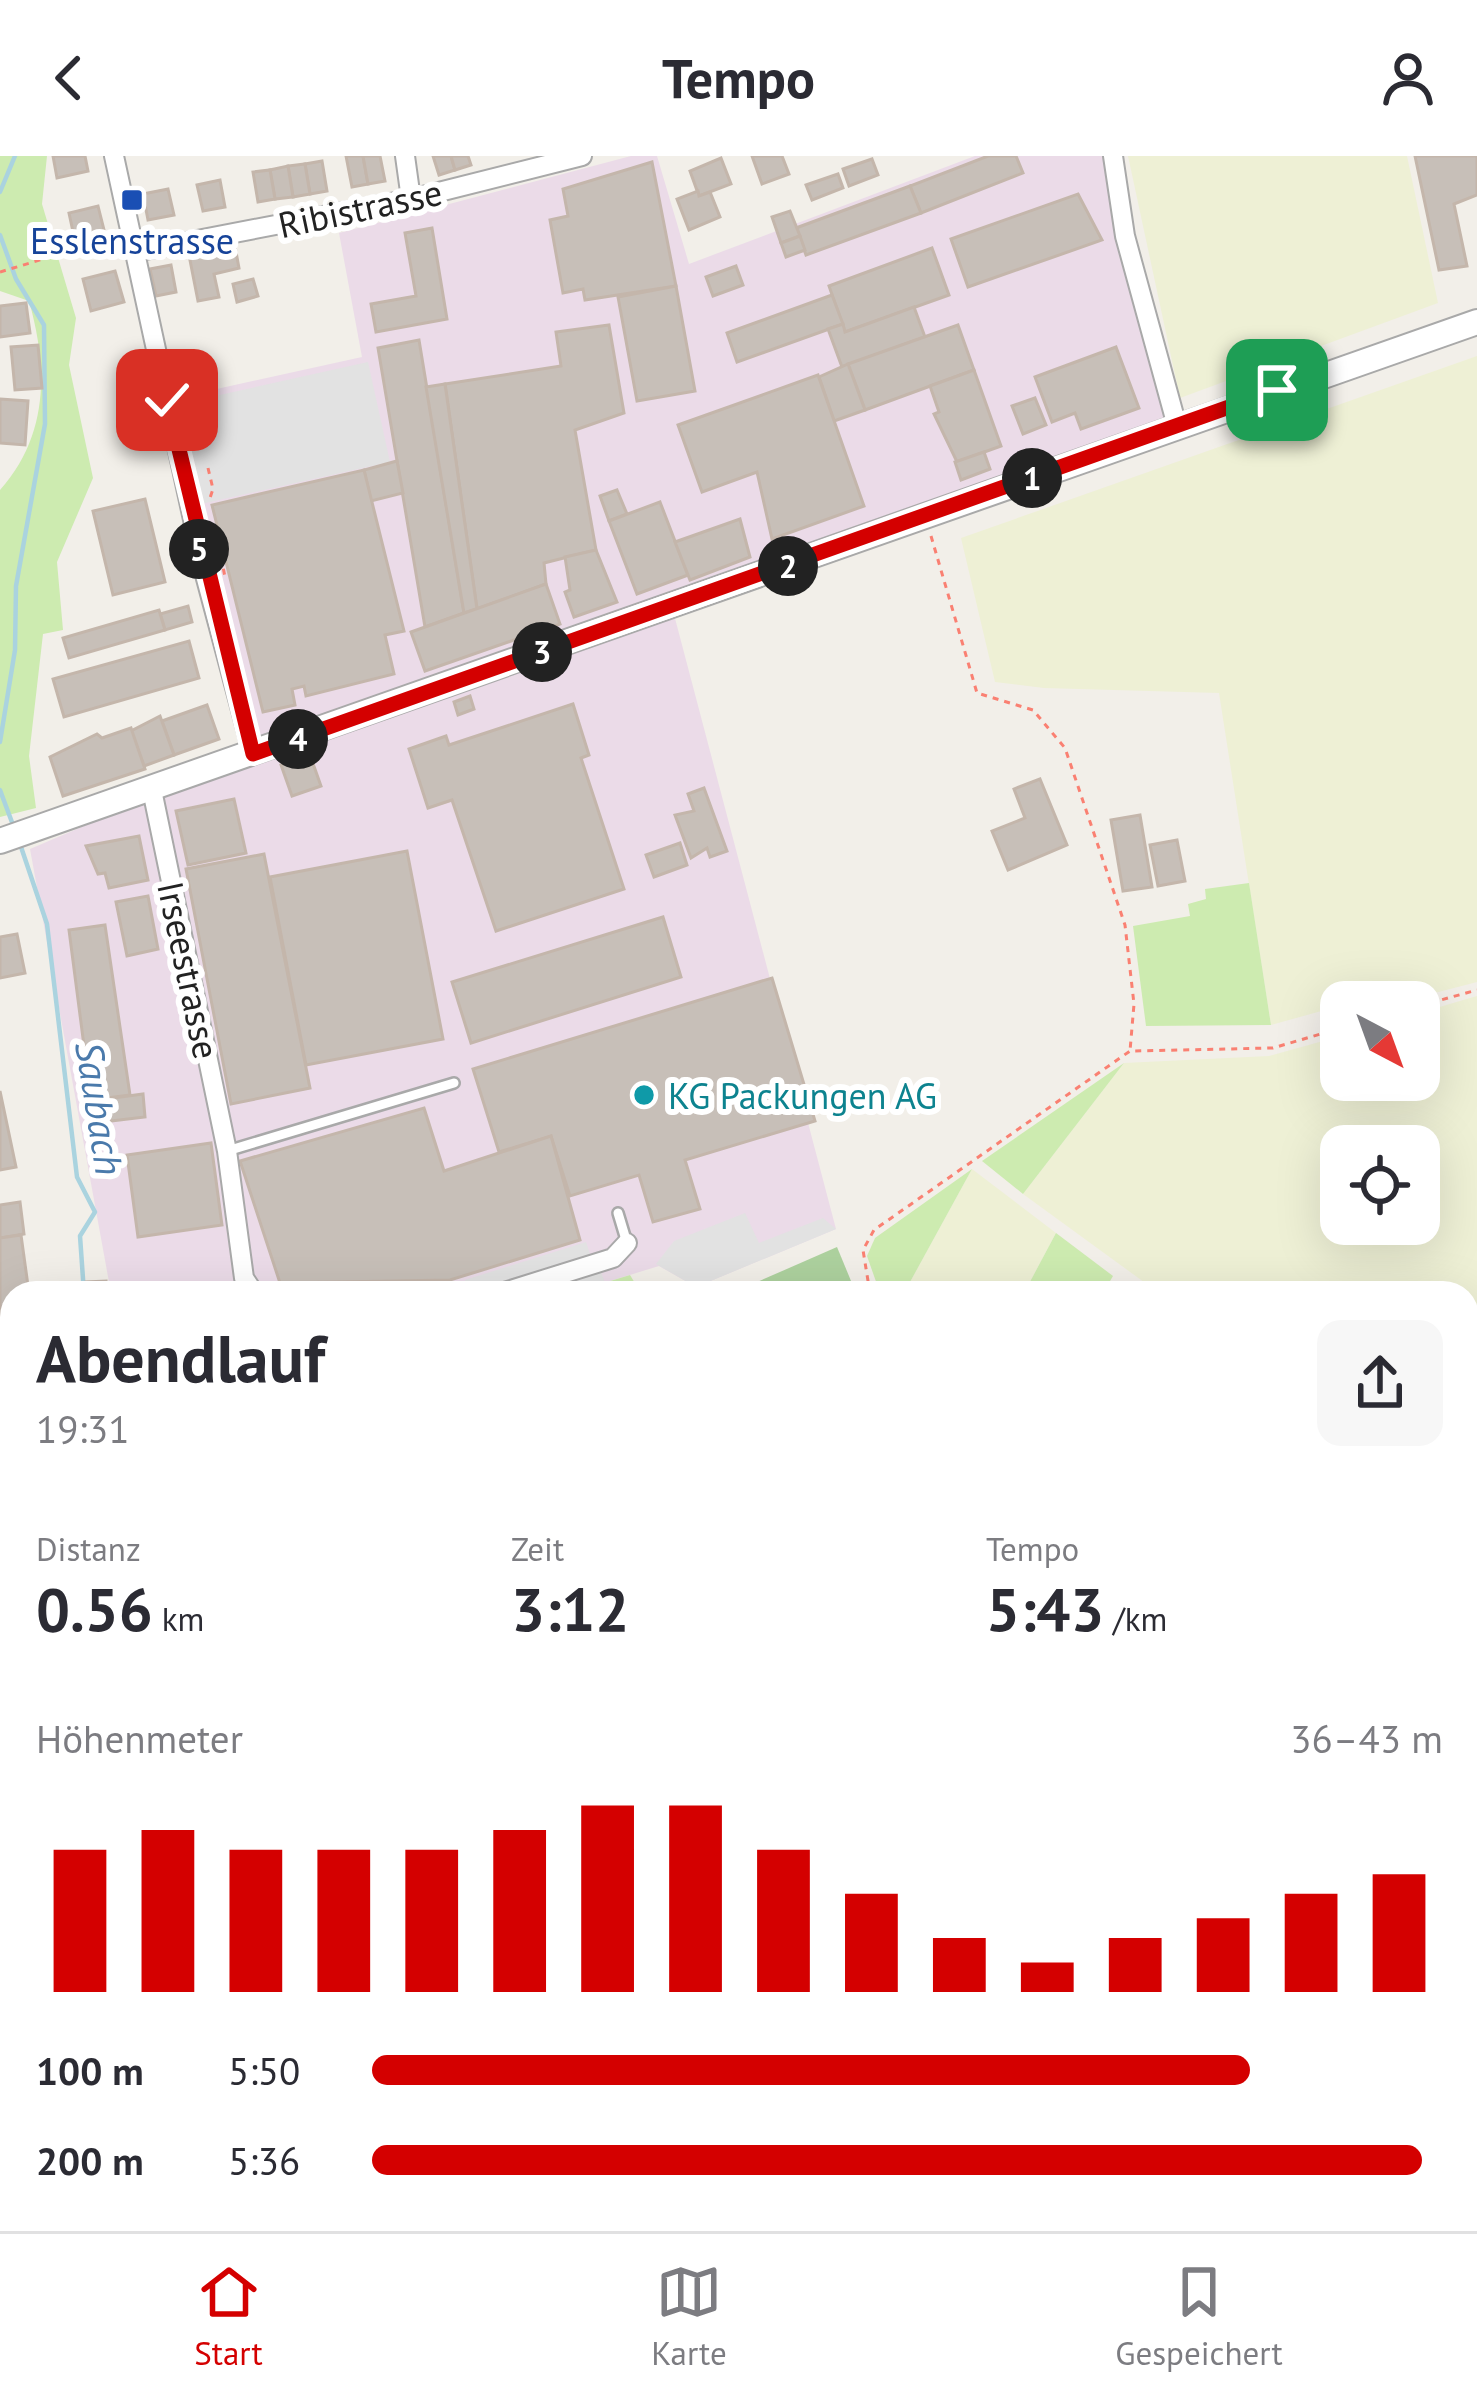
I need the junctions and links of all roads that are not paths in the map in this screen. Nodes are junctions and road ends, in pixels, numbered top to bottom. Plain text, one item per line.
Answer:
1 (114, 156) edge
2 (405, 156) edge
3 (582, 156) edge
4 (1113, 156) edge
5 (411, 199) junction
6 (135, 252) junction
7 (1477, 322) edge
8 (1178, 426) junction
9 (253, 754) junction
10 (152, 790) junction
11 (0, 841) edge
12 (454, 1083) dead end
13 (227, 1151) junction
14 (618, 1214) dead end
15 (627, 1243) joint
16 (246, 1281) edge
17 (539, 1281) edge

1 - 6 street
2 - 5 street
3 - 5 street, Ribistrasse
4 - 8 street
5 - 6 street, Ribistrasse
6 - 9 street
7 - 8 street
8 - 9 street
9 - 10 street
10 - 11 street
10 - 13 street, Irseestrasse
12 - 13 lane
13 - 16 street, Irseestrasse
14 - 15 lane
15 - 17 street

